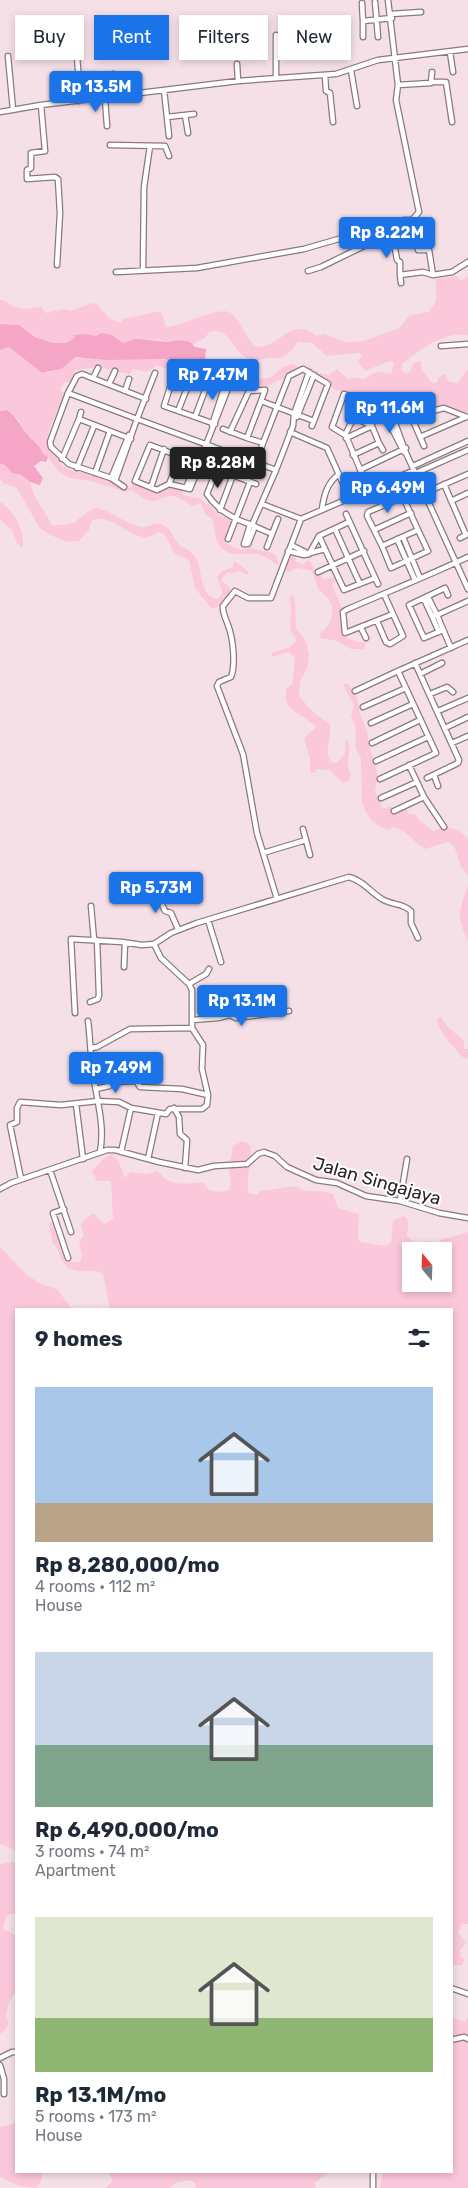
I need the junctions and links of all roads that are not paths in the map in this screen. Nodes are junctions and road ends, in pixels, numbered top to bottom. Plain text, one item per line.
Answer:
1 (388, 0) edge
2 (375, 2) dead end
3 (362, 3) dead end
4 (421, 12) dead end
5 (391, 16) junction
6 (376, 20) junction
7 (363, 21) junction
8 (276, 35) dead end
9 (363, 36) dead end
10 (378, 38) dead end
11 (468, 49) edge
12 (450, 52) junction
13 (8, 56) dead end
14 (394, 57) junction
15 (77, 60) edge
16 (237, 64) dead end
17 (351, 70) junction
18 (432, 72) dead end
19 (453, 72) dead end
20 (113, 74) dead end
21 (324, 75) junction
22 (276, 77) junction
23 (238, 81) junction
24 (432, 82) junction
25 (398, 85) junction
26 (164, 90) junction
27 (114, 97) junction
28 (105, 98) junction
29 (78, 101) junction
30 (42, 105) junction
31 (357, 106) dead end
32 (13, 110) junction
33 (0, 112) edge
34 (194, 114) dead end
35 (186, 115) junction
36 (167, 117) junction
37 (333, 122) dead end
38 (452, 122) dead end
39 (107, 126) dead end
40 (188, 133) dead end
41 (169, 136) dead end
42 (110, 145) dead end
43 (150, 146) junction
44 (169, 156) dead end
45 (412, 220) junction
46 (367, 232) junction
47 (394, 243) dead end
48 (468, 262) edge
49 (56, 265) dead end
50 (143, 270) junction
51 (308, 271) dead end
52 (116, 272) dead end
53 (400, 274) junction
54 (433, 275) junction
55 (401, 283) dead end
56 (468, 344) edge
57 (441, 346) dead end
58 (98, 368) dead end
59 (115, 371) dead end
60 (309, 372) junction
61 (155, 373) dead end
62 (192, 374) junction
63 (314, 375) junction
64 (210, 376) junction
65 (93, 378) junction
66 (130, 379) dead end
67 (109, 384) junction
68 (126, 391) junction
69 (68, 393) junction
70 (146, 399) junction
71 (261, 401) junction
72 (278, 408) junction
73 (408, 410) junction
74 (178, 411) junction
75 (356, 411) dead end
76 (81, 412) dead end
77 (429, 412) junction
78 (296, 414) junction
79 (390, 416) junction
80 (195, 417) junction
81 (354, 417) junction
82 (467, 418) edge
83 (79, 419) junction
84 (137, 419) junction
85 (432, 420) dead end
86 (213, 424) junction
87 (94, 426) junction
88 (372, 426) junction
89 (223, 429) dead end
90 (110, 432) junction
91 (230, 432) junction
92 (290, 432) junction
93 (420, 436) junction
94 (346, 437) junction
95 (129, 438) junction
96 (247, 438) junction
97 (468, 441) edge
98 (379, 442) junction
99 (263, 443) junction
100 (206, 444) junction
101 (424, 446) dead end
102 (164, 449) junction
103 (383, 450) dead end
104 (405, 450) junction
105 (468, 450) edge
106 (260, 452) dead end
107 (353, 455) junction
108 (181, 456) junction
109 (62, 459) junction
110 (199, 462) junction
111 (414, 465) junction
112 (77, 468) junction
113 (276, 470) junction
114 (360, 470) junction
115 (413, 472) junction
116 (95, 473) junction
117 (339, 474) junction
118 (468, 474) edge
119 (233, 475) junction
120 (363, 476) dead end
121 (113, 480) junction
122 (250, 482) junction
123 (169, 484) junction
124 (256, 484) dead end
125 (444, 484) junction
126 (124, 487) dead end
127 (150, 487) junction
128 (436, 488) dead end
129 (468, 495) edge
130 (349, 497) junction
131 (451, 501) junction
132 (262, 504) junction
133 (322, 509) junction
134 (220, 510) junction
135 (411, 513) junction
136 (346, 514) dead end
137 (234, 519) junction
138 (278, 519) dead end
139 (300, 519) junction
140 (349, 522) junction
141 (253, 525) junction
142 (335, 529) junction
143 (374, 530) junction
144 (418, 530) junction
145 (272, 534) junction
146 (467, 534) edge
147 (319, 536) junction
148 (403, 537) junction
149 (228, 538) dead end
150 (460, 538) dead end
151 (397, 539) junction
152 (291, 545) junction
153 (382, 546) junction
154 (267, 547) dead end
155 (325, 549) junction
156 (434, 549) dead end
157 (288, 551) junction
158 (364, 551) junction
159 (428, 552) junction
160 (310, 553) junction
161 (468, 557) edge
162 (348, 559) junction
163 (412, 559) junction
164 (407, 562) junction
165 (456, 563) junction
166 (332, 566) junction
167 (318, 572) dead end
168 (375, 578) junction
169 (420, 578) junction
170 (415, 580) junction
171 (442, 582) dead end
172 (360, 584) junction
173 (378, 584) dead end
174 (445, 588) junction
175 (468, 589) edge
176 (384, 594) junction
177 (448, 595) dead end
178 (426, 598) junction
179 (468, 601) edge
180 (409, 605) junction
181 (402, 608) dead end
182 (393, 614) junction
183 (434, 615) junction
184 (377, 621) junction
185 (361, 628) junction
186 (441, 631) junction
187 (366, 638) dead end
188 (468, 640) edge
189 (451, 648) junction
190 (415, 663) junction
191 (442, 663) dead end
192 (398, 671) junction
193 (420, 674) junction
194 (406, 688) junction
195 (355, 691) dead end
196 (453, 692) dead end
197 (430, 694) junction
198 (468, 698) edge
199 (413, 704) junction
200 (363, 708) dead end
201 (438, 712) junction
202 (468, 717) edge
203 (420, 720) junction
204 (371, 723) dead end
205 (445, 728) junction
206 (468, 736) edge
207 (428, 738) junction
208 (372, 743) dead end
209 (452, 743) junction
210 (376, 761) dead end
211 (409, 765) junction
212 (434, 775) junction
213 (427, 778) dead end
214 (380, 779) dead end
215 (416, 782) junction
216 (438, 786) dead end
217 (381, 798) dead end
218 (424, 798) junction
219 (394, 811) dead end
220 (444, 827) dead end
221 (303, 829) dead end
222 (306, 840) junction
223 (263, 853) junction
224 (310, 855) dead end
225 (154, 888) dead end
226 (277, 899) junction
227 (91, 906) dead end
228 (208, 920) junction
229 (178, 929) junction
230 (418, 938) dead end
231 (95, 940) junction
232 (126, 943) junction
233 (154, 944) junction
234 (221, 962) dead end
235 (124, 967) dead end
236 (209, 969) dead end
237 (189, 984) junction
238 (90, 1002) dead end
239 (289, 1012) dead end
240 (75, 1014) dead end
241 (192, 1020) junction
242 (88, 1021) dead end
243 (192, 1028) junction
244 (91, 1048) junction
245 (96, 1089) junction
246 (208, 1094) junction
247 (98, 1101) junction
248 (76, 1104) junction
249 (131, 1108) junction
250 (174, 1108) junction
251 (158, 1113) junction
252 (100, 1152) junction
253 (121, 1152) junction
254 (83, 1159) junction
255 (148, 1159) junction
256 (407, 1159) dead end
257 (185, 1168) junction
258 (50, 1170) junction
259 (21, 1179) junction
260 (0, 1189) edge
261 (400, 1201) junction
262 (64, 1209) junction
263 (468, 1218) edge
264 (72, 1232) dead end
265 (68, 1258) dead end
266 (453, 1989) edge
267 (468, 1994) edge
268 (468, 2039) edge
269 (453, 2040) edge
270 (15, 2052) edge
271 (0, 2058) edge
272 (0, 2066) edge
273 (4, 2094) dead end
274 (373, 2173) edge
275 (373, 2188) edge

1 - 5 street
2 - 6 street
3 - 7 street
4 - 5 street
5 - 6 street
5 - 14 street
6 - 7 street
6 - 10 street
7 - 9 street
8 - 22 street
11 - 12 street
12 - 14 street
12 - 19 street
13 - 32 street
14 - 17 street
14 - 25 street
15 - 29 street
16 - 23 street
17 - 21 street
17 - 31 street
18 - 24 street
20 - 27 street
21 - 22 street
21 - 37 street
22 - 23 street
23 - 26 street
24 - 25 street
24 - 38 street
25 - 45 street
26 - 27 street
26 - 36 street
27 - 28 street
28 - 29 street
28 - 39 street
29 - 30 street
30 - 32 street
30 - 49 street
32 - 33 street
34 - 35 street
35 - 36 street
35 - 40 street
36 - 41 street
42 - 43 street
43 - 44 street
43 - 50 street
45 - 46 street
45 - 54 street
46 - 50 street
46 - 51 street
47 - 53 street
48 - 54 street
50 - 52 street
53 - 54 street
53 - 55 street
56 - 57 street
58 - 65 street
59 - 67 street
60 - 63 street
60 - 72 street
60 - 78 street
61 - 70 street
62 - 64 street
62 - 74 street
62 - 74 street
63 - 78 street
63 - 78 street
64 - 80 street
64 - 86 street
65 - 67 street
65 - 69 street
66 - 68 street
67 - 68 street
68 - 70 street
69 - 84 street
69 - 109 street
70 - 84 street
71 - 72 street
71 - 91 street
71 - 96 street
72 - 78 street
72 - 99 street
73 - 77 street
73 - 79 street
73 - 93 street
74 - 80 street
75 - 81 street
76 - 83 street
77 - 82 street
77 - 85 street
78 - 92 street
79 - 94 street
79 - 104 street
80 - 86 street
81 - 88 street
81 - 94 street
82 - 93 street
83 - 87 street
83 - 109 street
84 - 95 street
84 - 100 street
86 - 100 street
87 - 90 street
87 - 112 street
88 - 94 street
88 - 98 street
89 - 91 street
90 - 95 street
90 - 116 street
91 - 96 street
92 - 113 street
92 - 117 street
93 - 101 street
94 - 107 street
95 - 121 street
96 - 99 street
97 - 111 street
98 - 103 street
98 - 107 street
99 - 106 street
100 - 110 street
100 - 113 street
102 - 108 street
102 - 127 street
102 - 127 street
104 - 111 street
104 - 114 street
105 - 115 street
107 - 114 street
108 - 110 street
108 - 123 street
109 - 112 street
110 - 123 street
111 - 115 street
112 - 116 street
113 - 132 street
114 - 120 street
115 - 130 street
115 - 165 street
116 - 121 street
117 - 130 street
117 - 133 street
118 - 125 street
119 - 122 street
119 - 134 street
119 - 134 street
121 - 126 street
122 - 124 street
122 - 137 street
123 - 127 street
125 - 128 street
125 - 131 street
129 - 131 street
130 - 133 street
131 - 146 street
132 - 139 street
132 - 141 street
133 - 139 street
134 - 137 street
135 - 143 street
135 - 143 street
135 - 144 street
136 - 140 street
137 - 141 street
137 - 149 street
138 - 145 street
139 - 152 street
140 - 142 street
140 - 158 street
141 - 145 street
142 - 147 street
142 - 162 street
143 - 153 street
144 - 148 street
144 - 159 street
145 - 154 street
146 - 150 street
147 - 155 street
147 - 160 street
148 - 151 street
148 - 163 street
151 - 153 street
151 - 164 street
152 - 157 street
152 - 160 street
153 - 164 street
155 - 160 street
155 - 166 street
156 - 159 street
157 - 160 street
157 - 223 street
158 - 162 street
158 - 168 street
159 - 163 street
161 - 165 street
162 - 166 street
162 - 172 street
163 - 164 street
163 - 169 street
164 - 170 street
165 - 169 street
165 - 175 street
166 - 167 street
166 - 172 street
168 - 172 street
168 - 173 street
169 - 170 street
170 - 176 street
171 - 174 street
174 - 177 street
174 - 178 street
176 - 182 street
176 - 185 street
178 - 180 street
178 - 183 street
179 - 183 street
180 - 181 street
180 - 186 street
182 - 184 street
182 - 184 street
183 - 186 street
184 - 185 street
185 - 187 street
186 - 189 street
188 - 189 street
189 - 190 street
190 - 192 street
190 - 193 street
191 - 193 street
192 - 194 street
192 - 195 street
193 - 197 street
194 - 199 street
194 - 200 street
196 - 197 street
197 - 201 street
198 - 201 street
199 - 203 street
199 - 204 street
201 - 205 street
202 - 205 street
203 - 207 street
203 - 208 street
205 - 209 street
206 - 209 street
207 - 210 street
207 - 211 street
209 - 212 street
211 - 214 street
211 - 215 street
212 - 213 street
212 - 216 street
215 - 217 street
215 - 218 street
218 - 219 street
218 - 220 street
221 - 222 street
222 - 223 street
222 - 224 street
223 - 226 street
225 - 229 street
226 - 228 street
226 - 230 street
227 - 231 street
228 - 229 street
228 - 234 street
229 - 233 street
231 - 232 street
231 - 238 street
231 - 240 street
232 - 233 street
232 - 235 street
233 - 237 street
236 - 237 street
237 - 241 street
239 - 241 street
241 - 243 street
242 - 244 street
243 - 244 street
243 - 246 street
244 - 245 street
245 - 246 street
245 - 247 street
246 - 250 street
247 - 248 street
247 - 249 street
247 - 252 street
248 - 254 street
248 - 259 street
249 - 251 street
249 - 253 street
250 - 251 street
250 - 257 street
251 - 255 street
252 - 253 street, Jalan Singajaya
252 - 254 street, Jalan Singajaya
253 - 255 street, Jalan Singajaya
254 - 258 street, Jalan Singajaya
255 - 257 street, Jalan Singajaya
256 - 261 street
257 - 261 street, Jalan Singajaya
258 - 259 street, Jalan Singajaya
258 - 262 street
259 - 260 street, Jalan Singajaya
261 - 263 street, Jalan Singajaya
262 - 264 street
262 - 265 street
266 - 267 street
268 - 269 street
270 - 271 street
272 - 273 street
274 - 275 street

